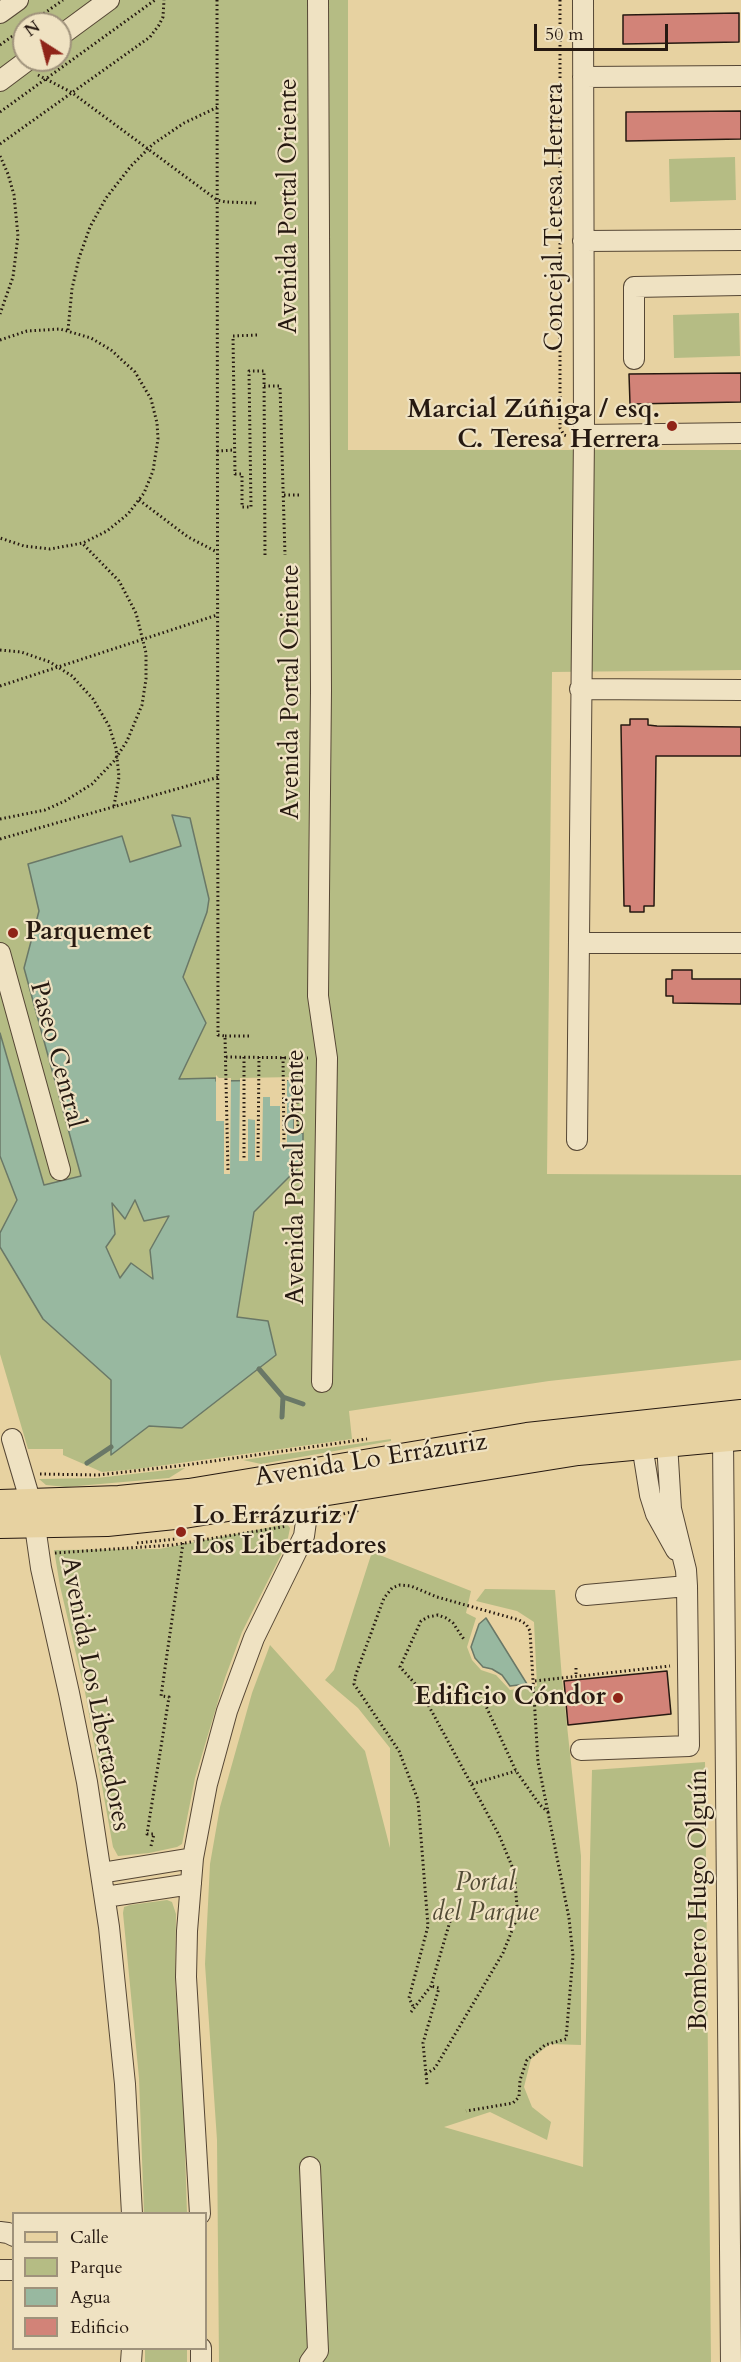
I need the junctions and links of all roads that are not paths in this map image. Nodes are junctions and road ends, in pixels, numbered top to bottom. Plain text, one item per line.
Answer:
1 (18, 0) edge
2 (109, 0) edge
3 (318, 0) edge
4 (583, 0) edge
5 (0, 13) edge
6 (72, 27) edge
7 (12, 72) edge
8 (741, 76) edge
9 (583, 77) junction
10 (0, 81) edge
11 (741, 240) edge
12 (583, 241) junction
13 (741, 285) edge
14 (634, 359) dead end
15 (741, 433) edge
16 (584, 435) junction
17 (580, 689) junction
18 (741, 690) edge
19 (579, 943) junction
20 (741, 943) edge
21 (0, 953) edge
22 (577, 1140) dead end
23 (60, 1170) dead end
24 (322, 1382) dead end
25 (741, 1413) edge
26 (732, 1437) edge
27 (12, 1439) dead end
28 (655, 1444) junction
29 (308, 1494) junction
30 (0, 1503) edge
31 (33, 1514) junction
32 (0, 1525) edge
33 (687, 1586) junction
34 (586, 1595) dead end
35 (581, 1750) dead end
36 (734, 1841) edge
37 (193, 1858) junction
38 (101, 1873) junction
39 (190, 1884) junction
40 (105, 1897) junction
41 (310, 2167) dead end
42 (132, 2212) edge
43 (200, 2212) edge
44 (734, 2356) edge
45 (310, 2362) edge

1 - 5 street
2 - 6 street
3 - 24 street, Avenida Portal Oriente
4 - 9 street, Concejal Teresa Herrera
7 - 10 street
8 - 9 street
9 - 12 street, Concejal Teresa Herrera
11 - 12 street
12 - 16 street, Concejal Teresa Herrera
13 - 14 street
15 - 16 street
16 - 17 street, Concejal Teresa Herrera
17 - 18 street
17 - 19 street, Concejal Teresa Herrera
19 - 20 street
19 - 22 street, Concejal Teresa Herrera
21 - 23 street, Paseo Central
25 - 31 main road, Avenida Lo Errázuriz
26 - 28 main road, Avenida Lo Errázuriz
26 - 36 street, Bombero Hugo Olguín
27 - 31 street, Avenida Los Libertadores
28 - 29 main road, Avenida Lo Errázuriz
28 - 33 street
29 - 31 main road, Avenida Lo Errázuriz
29 - 37 street
30 - 31 main road, Avenida Lo Errázuriz
31 - 32 main road, Avenida Lo Errázuriz
31 - 38 street, Avenida Los Libertadores
33 - 34 street
33 - 35 street
36 - 44 street, Bombero Hugo Olguín
37 - 38 street, Avenida Los Libertadores
37 - 39 street
38 - 40 street, Avenida Los Libertadores
39 - 40 street
39 - 43 street
40 - 42 street, Avenida Los Libertadores
41 - 45 street

